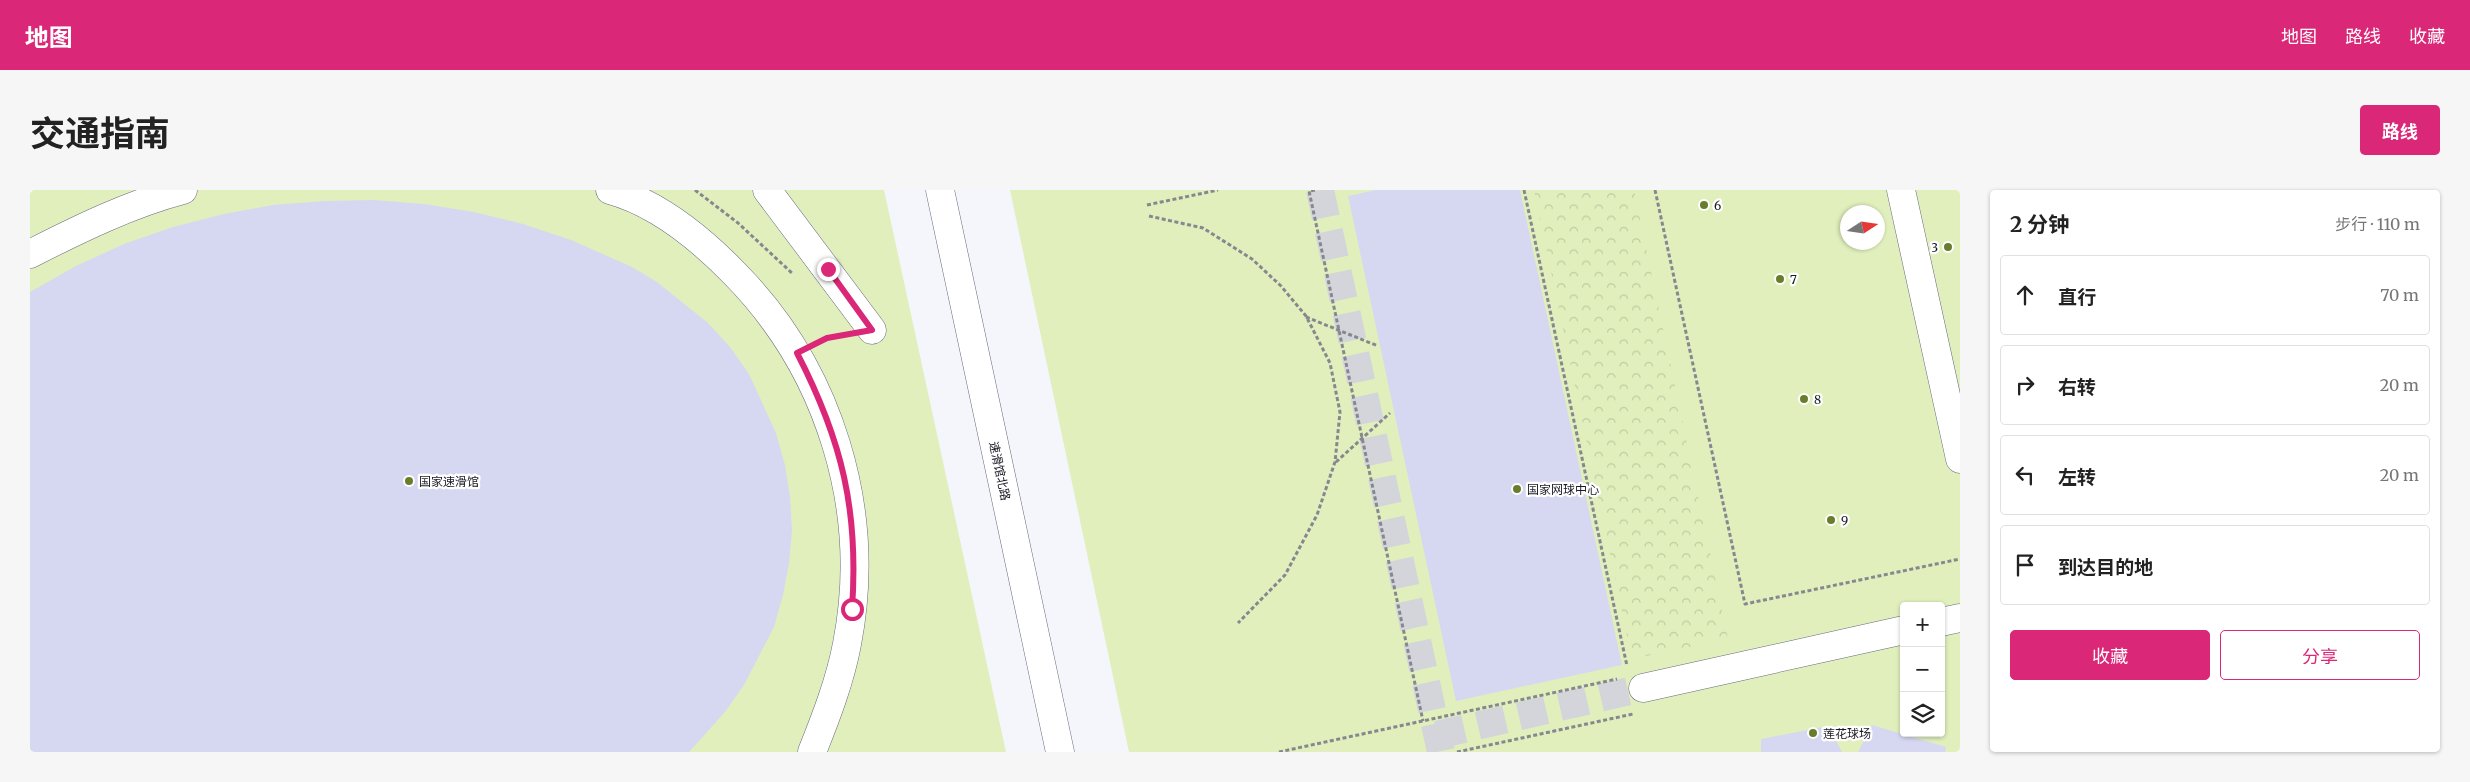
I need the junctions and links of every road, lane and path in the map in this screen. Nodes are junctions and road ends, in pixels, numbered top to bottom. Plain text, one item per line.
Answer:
1 (183, 190) edge
2 (610, 190) edge
3 (695, 190) edge
4 (767, 190) edge
5 (940, 190) edge
6 (1218, 190) edge
7 (1315, 190) edge
8 (1524, 190) edge
9 (1655, 190) edge
10 (1901, 190) edge
11 (1147, 205) dead end
12 (1149, 216) dead end
13 (30, 254) edge
14 (794, 276) dead end
15 (1306, 316) junction
16 (872, 330) joint
17 (1340, 331) junction
18 (1378, 346) dead end
19 (797, 353) junction
20 (1390, 413) dead end
21 (1362, 438) junction
22 (1960, 459) edge
23 (1335, 462) junction
24 (1960, 559) edge
25 (1960, 618) edge
26 (1945, 621) edge
27 (1238, 622) dead end
28 (1900, 631) edge
29 (1632, 687) junction
30 (1423, 721) junction
31 (812, 752) edge
32 (1060, 752) edge
33 (1279, 752) edge
34 (1457, 752) edge

1 - 13 street
2 - 19 street
3 - 14 path
4 - 16 street
5 - 32 street, 速滑馆北路
6 - 11 path
7 - 17 path
8 - 29 path
9 - 24 path
10 - 22 street
12 - 15 path
15 - 17 path
15 - 23 path
16 - 19 path
17 - 18 path
17 - 21 path
19 - 31 street
20 - 21 path
21 - 23 path
21 - 30 path
23 - 27 path
25 - 26 street
28 - 29 street
29 - 30 path
29 - 34 path
30 - 33 path

